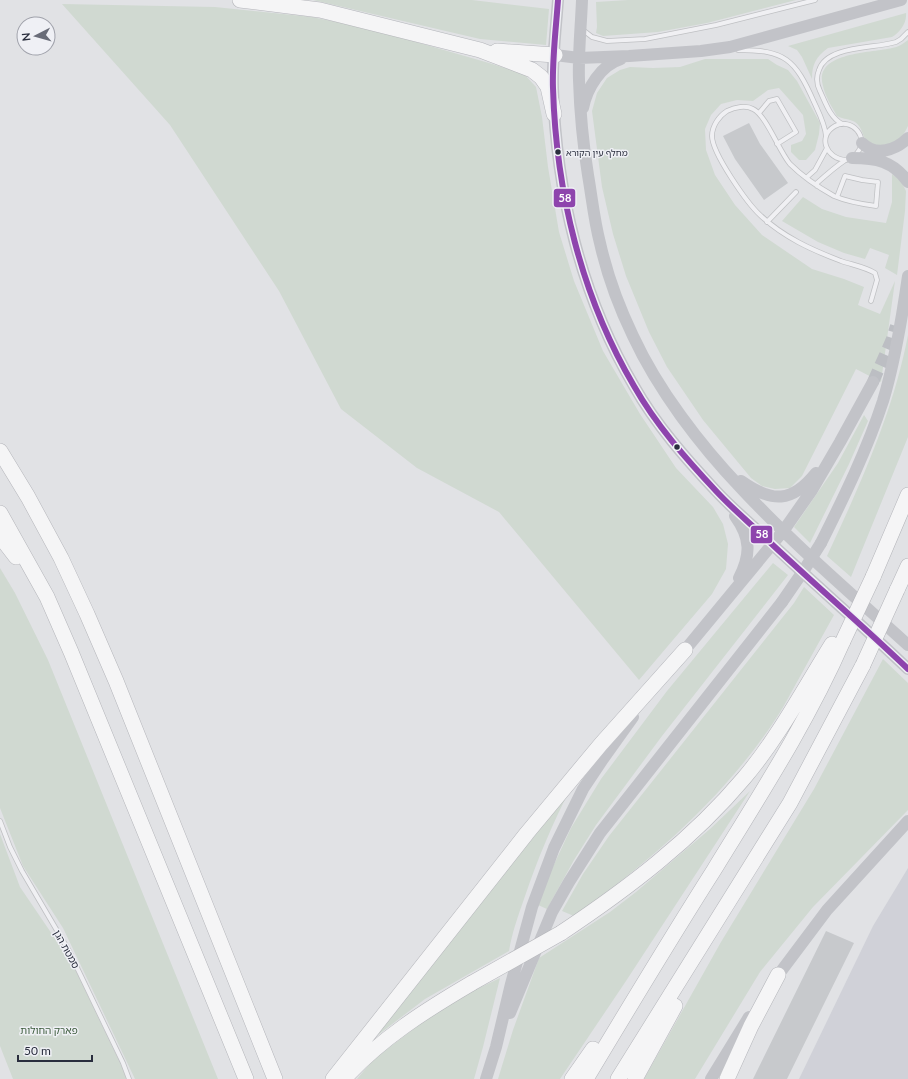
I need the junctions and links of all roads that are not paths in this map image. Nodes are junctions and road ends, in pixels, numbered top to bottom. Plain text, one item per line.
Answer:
1 (240, 0) edge
2 (558, 0) edge
3 (815, 0) edge
4 (901, 0) edge
5 (582, 4) edge
6 (581, 28) junction
7 (908, 32) edge
8 (480, 50) junction
9 (711, 50) junction
10 (555, 55) junction
11 (629, 56) junction
12 (580, 58) junction
13 (759, 113) junction
14 (554, 114) junction
15 (581, 117) junction
16 (842, 124) junction
17 (826, 136) junction
18 (908, 138) edge
19 (862, 143) junction
20 (777, 144) junction
21 (827, 148) junction
22 (849, 159) junction
23 (806, 178) junction
24 (908, 182) edge
25 (818, 186) junction
26 (796, 192) dead end
27 (837, 197) junction
28 (767, 222) junction
29 (908, 276) edge
30 (871, 301) dead end
31 (873, 382) tunnel mouth
32 (840, 442) junction
33 (0, 451) edge
34 (724, 468) junction
35 (719, 494) junction
36 (908, 495) edge
37 (0, 513) edge
38 (784, 530) junction
39 (0, 536) edge
40 (772, 545) junction
41 (908, 566) edge
42 (730, 594) junction
43 (47, 597) junction
44 (840, 639) junction
45 (908, 645) edge
46 (685, 650) junction
47 (908, 669) edge
48 (0, 821) edge
49 (906, 823) edge
50 (769, 837) junction
51 (659, 958) junction
52 (778, 975) junction
53 (496, 1047) junction
54 (129, 1079) edge
55 (246, 1079) edge
56 (275, 1079) edge
57 (333, 1079) edge
58 (344, 1079) edge
59 (486, 1079) edge
60 (572, 1079) edge
61 (586, 1079) edge
62 (618, 1079) edge
63 (635, 1079) edge
64 (710, 1079) edge
65 (727, 1079) edge

1 - 8 highway
2 - 10 main road
3 - 6 lane
4 - 9 main road
5 - 6 main road
6 - 12 main road
7 - 16 lane
8 - 10 highway
8 - 14 highway
9 - 11 main road
9 - 17 lane
10 - 12 main road
10 - 14 main road
11 - 12 main road
11 - 15 main road
12 - 15 main road
13 - 20 lane
13 - 20 lane
13 - 28 lane
14 - 35 main road
15 - 34 main road
16 - 17 lane
16 - 19 lane
17 - 21 lane
18 - 19 main road
19 - 22 lane
20 - 23 lane
21 - 22 lane
21 - 23 lane
22 - 24 main road
22 - 25 lane
23 - 25 lane
25 - 27 lane
26 - 28 lane
27 - 27 lane
28 - 30 lane
29 - 53 main road, bridge
31 - 32 main road
32 - 34 main road
32 - 38 main road
33 - 56 highway
34 - 38 main road
35 - 40 main road
35 - 42 main road
36 - 44 highway, bridge
37 - 43 highway
38 - 40 main road
38 - 45 main road
39 - 43 highway
40 - 42 main road
40 - 47 main road
41 - 50 highway, bridge
42 - 46 main road
43 - 55 highway
44 - 51 highway
44 - 58 highway, bridge
46 - 53 main road
46 - 57 highway
48 - 54 lane, סמטת הגן
49 - 52 main road
50 - 62 highway
50 - 63 highway
51 - 60 highway
51 - 61 highway
52 - 64 main road
52 - 65 highway
53 - 59 main road

